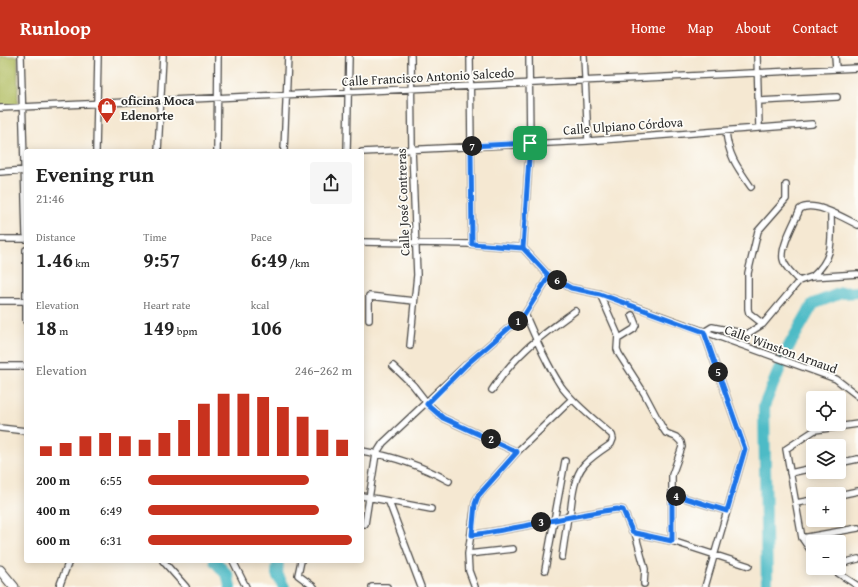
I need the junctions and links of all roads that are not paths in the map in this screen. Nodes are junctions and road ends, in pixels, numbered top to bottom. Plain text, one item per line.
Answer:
1 (21, 56) edge
2 (98, 56) edge
3 (163, 56) edge
4 (218, 56) edge
5 (288, 56) edge
6 (349, 56) edge
7 (411, 56) edge
8 (470, 56) edge
9 (528, 56) edge
10 (584, 56) edge
11 (757, 56) edge
12 (835, 56) edge
13 (858, 68) edge
14 (836, 69) junction
15 (758, 72) junction
16 (585, 80) junction
17 (529, 83) junction
18 (469, 86) junction
19 (411, 88) junction
20 (348, 91) junction
21 (287, 94) junction
22 (837, 97) dead end
23 (218, 98) junction
24 (161, 100) junction
25 (759, 101) junction
26 (97, 103) junction
27 (22, 106) junction
28 (0, 108) edge
29 (812, 124) dead end
30 (760, 127) junction
31 (726, 131) junction
32 (588, 140) junction
33 (530, 143) junction
34 (471, 146) junction
35 (24, 149) edge
36 (96, 149) edge
37 (158, 149) edge
38 (218, 149) edge
39 (284, 149) edge
40 (347, 149) edge
41 (412, 149) junction
42 (364, 152) edge
43 (24, 170) edge
44 (0, 172) edge
45 (786, 185) dead end
46 (751, 187) dead end
47 (830, 212) junction
48 (858, 225) edge
49 (0, 239) edge
50 (24, 239) edge
51 (364, 242) edge
52 (415, 243) junction
53 (472, 244) junction
54 (523, 248) junction
55 (858, 274) edge
56 (549, 276) junction
57 (811, 277) junction
58 (799, 281) junction
59 (600, 294) junction
60 (414, 300) junction
61 (0, 301) edge
62 (24, 301) edge
63 (575, 311) dead end
64 (525, 314) junction
65 (632, 315) dead end
66 (369, 320) dead end
67 (763, 324) junction
68 (704, 332) junction
69 (618, 339) junction
70 (536, 340) junction
71 (410, 346) dead end
72 (0, 366) edge
73 (24, 366) edge
74 (393, 366) dead end
75 (492, 390) dead end
76 (858, 396) edge
77 (572, 398) junction
78 (427, 404) junction
79 (858, 424) edge
80 (0, 428) edge
81 (24, 431) edge
82 (364, 451) edge
83 (517, 452) junction
84 (376, 454) junction
85 (858, 459) edge
86 (565, 462) dead end
87 (846, 462) edge
88 (806, 470) edge
89 (790, 473) junction
90 (449, 481) dead end
91 (858, 491) edge
92 (672, 494) junction
93 (846, 494) edge
94 (364, 496) edge
95 (370, 498) junction
96 (806, 501) edge
97 (389, 502) junction
98 (796, 503) junction
99 (431, 509) dead end
100 (727, 511) junction
101 (569, 516) junction
102 (555, 519) junction
103 (366, 524) dead end
104 (858, 528) edge
105 (635, 533) junction
106 (472, 535) junction
107 (802, 538) junction
108 (672, 541) junction
109 (806, 544) edge
110 (513, 549) dead end
111 (468, 554) junction
112 (714, 554) junction
113 (562, 557) dead end
114 (858, 559) edge
115 (846, 562) edge
116 (68, 563) edge
117 (165, 563) edge
118 (234, 563) edge
119 (301, 563) edge
120 (749, 566) dead end
121 (0, 570) edge
122 (545, 570) dead end
123 (841, 575) edge
124 (644, 584) dead end
125 (858, 586) edge
126 (14, 587) edge
127 (59, 587) edge
128 (186, 587) edge
129 (246, 587) edge
130 (314, 587) edge
131 (372, 587) edge
132 (387, 587) edge
133 (421, 587) edge
134 (475, 587) edge
135 (705, 587) edge

1 - 27 street
2 - 26 street
3 - 24 street
4 - 23 street
5 - 21 street
6 - 20 street
7 - 19 street, Calle José Contreras
8 - 18 street
9 - 17 street
10 - 16 street
11 - 15 street
12 - 14 street
13 - 14 street, Calle Francisco Antonio Salcedo
14 - 15 street, Calle Francisco Antonio Salcedo
15 - 16 street, Calle Francisco Antonio Salcedo
15 - 25 street
16 - 17 street, Calle Francisco Antonio Salcedo
16 - 32 street
17 - 18 street, Calle Francisco Antonio Salcedo
17 - 33 street
18 - 19 street, Calle Francisco Antonio Salcedo
18 - 34 street
19 - 20 street, Calle Francisco Antonio Salcedo
19 - 41 street, Calle José Contreras
20 - 21 street, Calle Francisco Antonio Salcedo
20 - 40 street
21 - 23 street, Calle Francisco Antonio Salcedo
21 - 39 street
22 - 25 street
23 - 24 street, Calle Francisco Antonio Salcedo
23 - 38 street
24 - 26 street, Calle Francisco Antonio Salcedo
24 - 37 street
25 - 30 street
26 - 27 street, Calle Francisco Antonio Salcedo
26 - 36 street
27 - 28 street, Calle Francisco Antonio Salcedo
27 - 35 street
29 - 30 street, Calle Ulpiano Córdova
30 - 31 street, Calle Ulpiano Córdova
31 - 32 street, Calle Ulpiano Córdova
31 - 46 street
32 - 33 street, Calle Ulpiano Córdova
33 - 34 street, Calle Ulpiano Córdova
33 - 54 street
34 - 41 street, Calle Ulpiano Córdova
34 - 53 street
41 - 42 street, Calle Ulpiano Córdova
41 - 52 street, Calle José Contreras
43 - 44 street
45 - 67 street
47 - 48 street
47 - 57 street
47 - 58 street
49 - 50 street
51 - 52 street
52 - 53 street
52 - 60 street, Calle José Contreras
53 - 54 street
54 - 56 street, Calle Winston Arnaud
55 - 57 street
56 - 59 street, Calle Winston Arnaud
56 - 64 street
57 - 58 street
58 - 67 street
59 - 68 street, Calle Winston Arnaud
59 - 69 street
60 - 66 street
60 - 71 street, Calle José Contreras
61 - 62 street
63 - 70 street
64 - 70 street
64 - 78 street
65 - 69 street
67 - 68 street
68 - 76 street, Calle Winston Arnaud
68 - 100 street
69 - 92 street
70 - 75 street
70 - 77 street
72 - 73 street
74 - 78 street
77 - 83 street
77 - 101 street
78 - 83 street
78 - 84 street
79 - 89 street
80 - 81 street
82 - 84 street
83 - 106 street
84 - 90 street
84 - 95 street
85 - 87 street
86 - 102 street
88 - 89 street
89 - 98 street
91 - 93 street
92 - 100 street
92 - 108 street
94 - 95 street
95 - 97 street
95 - 103 street
96 - 98 street
97 - 99 street
97 - 133 street
98 - 107 street
100 - 112 street
101 - 102 street
101 - 105 street
101 - 113 street
102 - 106 street
102 - 122 street
104 - 107 street
105 - 108 street
105 - 124 street
106 - 111 street
107 - 109 street
108 - 112 street
110 - 111 street
111 - 134 street
112 - 120 street
112 - 135 street
114 - 115 street
116 - 127 street
117 - 128 street
118 - 129 street
119 - 130 street
121 - 126 main road
123 - 125 street
131 - 132 street

